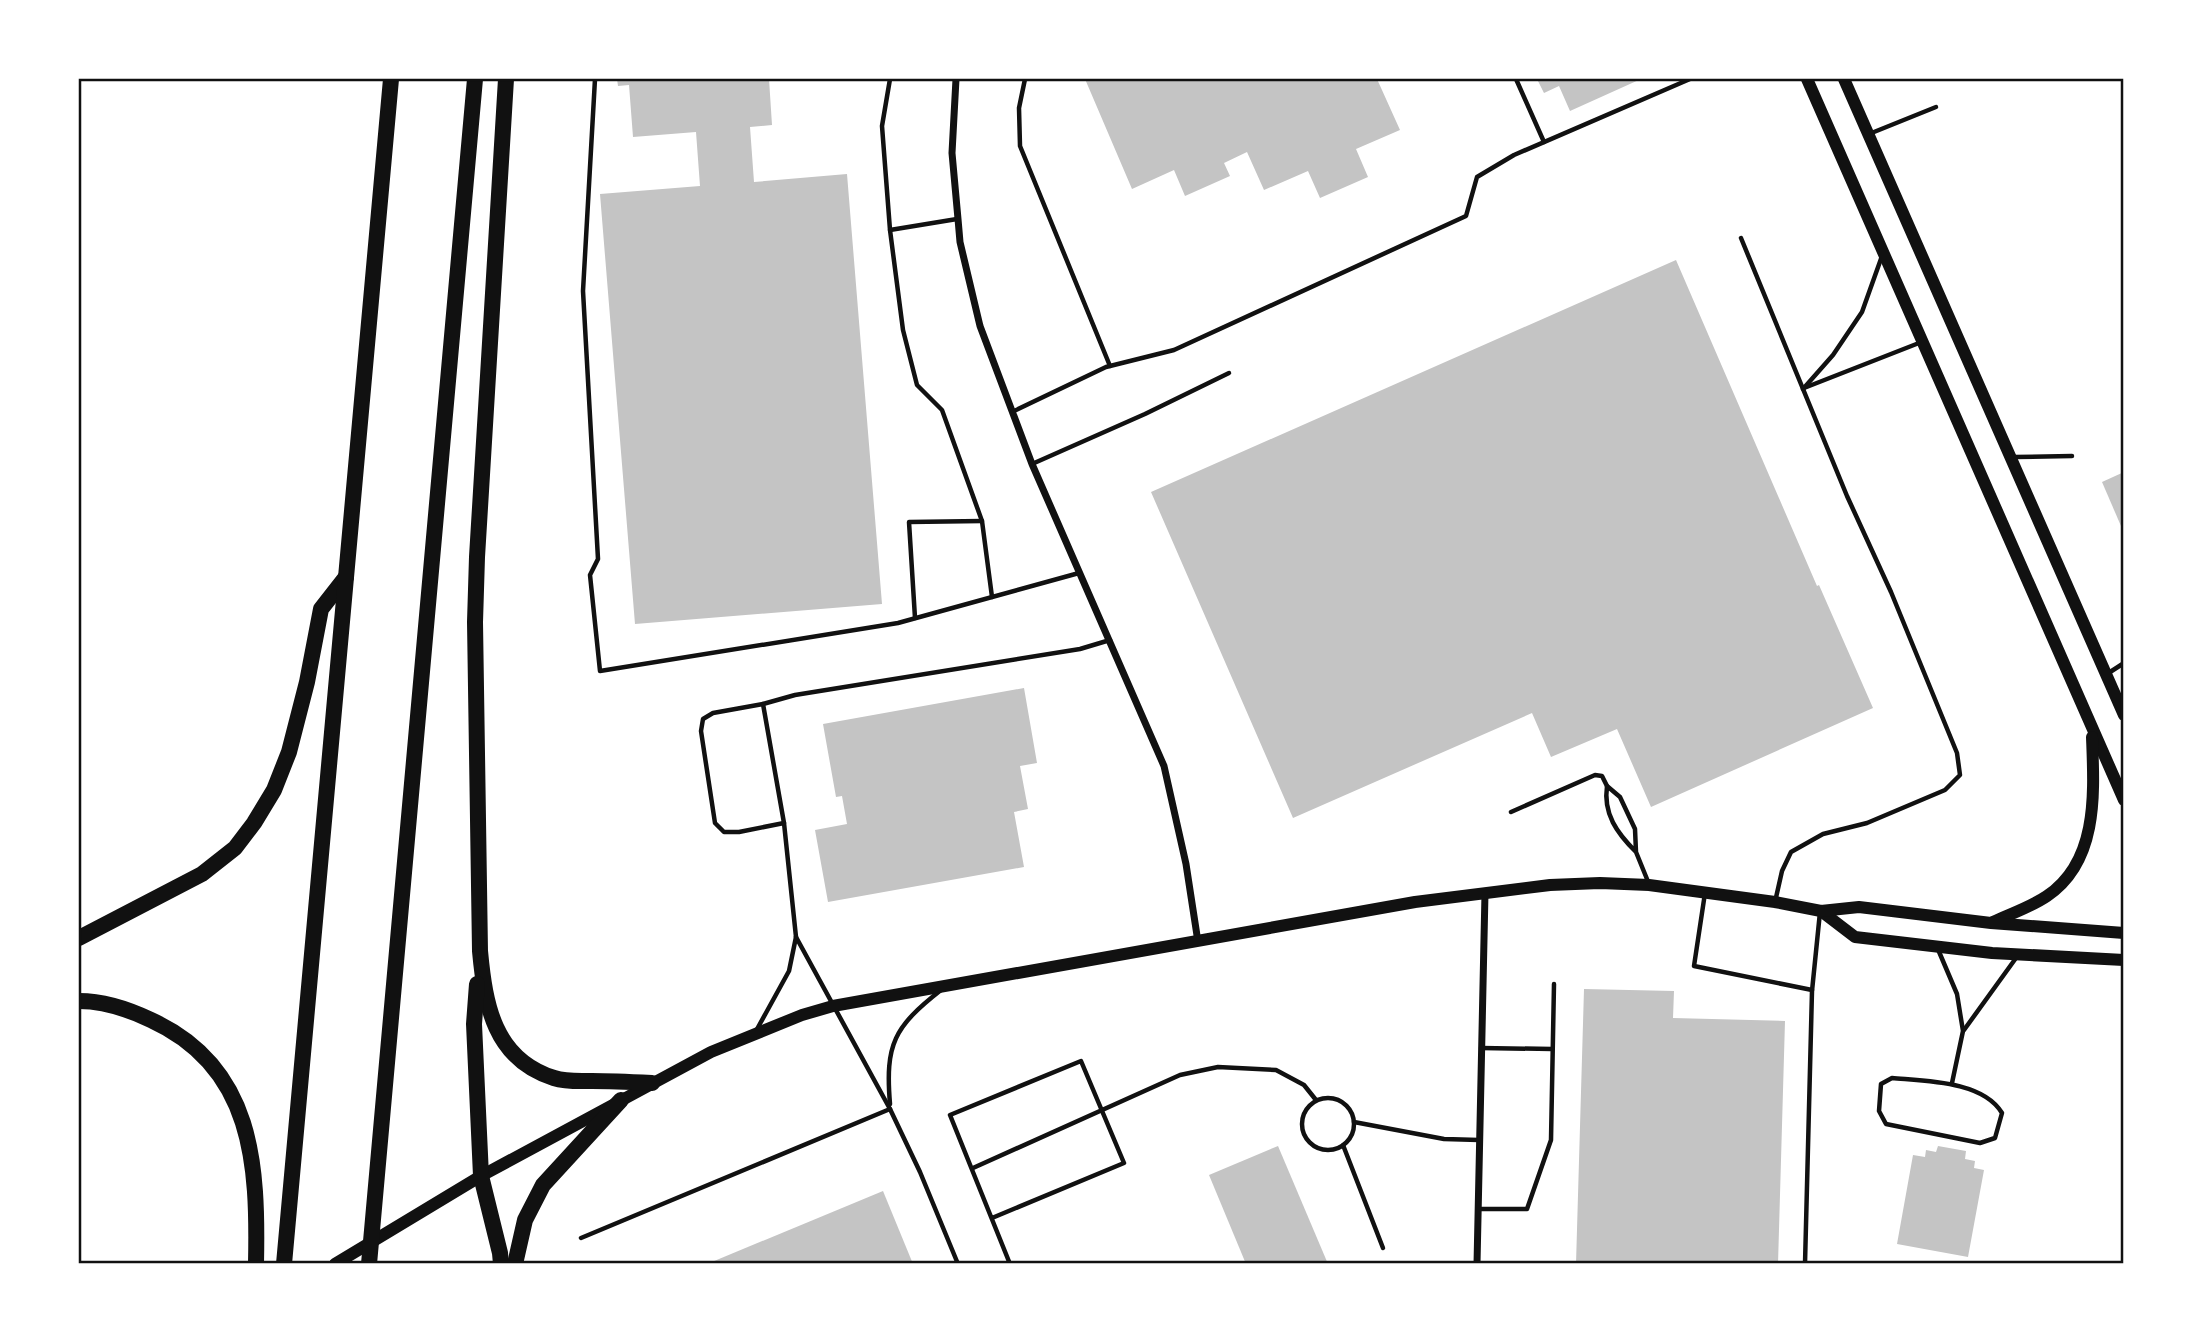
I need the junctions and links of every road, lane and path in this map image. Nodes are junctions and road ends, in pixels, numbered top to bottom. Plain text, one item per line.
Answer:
1 (391, 79) edge
2 (475, 79) edge
3 (506, 79) edge
4 (596, 79) edge
5 (890, 79) edge
6 (956, 79) edge
7 (1025, 79) edge
8 (1516, 79) edge
9 (1690, 79) edge
10 (1808, 79) edge
11 (1843, 79) edge
12 (1936, 107) dead end
13 (1868, 134) junction
14 (1544, 142) junction
15 (958, 219) junction
16 (890, 230) junction
17 (1741, 238) dead end
18 (1883, 252) junction
19 (1922, 342) junction
20 (1110, 366) junction
21 (1229, 373) dead end
22 (1803, 389) junction
23 (1011, 412) junction
24 (2072, 456) dead end
25 (2010, 457) junction
26 (1032, 464) junction
27 (982, 521) junction
28 (1079, 573) junction
29 (346, 577) junction
30 (992, 597) junction
31 (915, 618) junction
32 (1110, 639) junction
33 (2124, 663) edge
34 (2106, 674) junction
35 (763, 704) junction
36 (2124, 715) edge
37 (2091, 730) junction
38 (1607, 786) junction
39 (2124, 800) edge
40 (1511, 812) dead end
41 (784, 823) junction
42 (1636, 852) junction
43 (1649, 885) junction
44 (1485, 892) junction
45 (1705, 892) junction
46 (1775, 902) junction
47 (1821, 911) junction
48 (1991, 923) junction
49 (2124, 933) edge
50 (796, 937) junction
51 (79, 938) edge
52 (1198, 942) junction
53 (1937, 947) junction
54 (480, 951) junction
55 (2019, 955) junction
56 (2124, 960) edge
57 (1554, 984) dead end
58 (946, 986) junction
59 (1812, 990) junction
60 (79, 1001) edge
61 (833, 1006) junction
62 (1963, 1031) junction
63 (754, 1033) junction
64 (1481, 1048) junction
65 (1552, 1049) junction
66 (652, 1083) junction
67 (1952, 1084) junction
68 (621, 1100) junction
69 (1317, 1100) junction
70 (890, 1109) junction
71 (1102, 1110) junction
72 (1354, 1122) junction
73 (1479, 1140) junction
74 (1343, 1145) junction
75 (973, 1168) junction
76 (481, 1177) junction
77 (1478, 1209) junction
78 (992, 1218) junction
79 (581, 1238) dead end
80 (1383, 1248) dead end
81 (256, 1264) edge
82 (284, 1264) edge
83 (335, 1264) edge
84 (369, 1264) edge
85 (501, 1264) edge
86 (515, 1264) edge
87 (958, 1264) edge
88 (1010, 1264) edge
89 (1477, 1264) edge
90 (1805, 1264) edge

1 - 29 highway
2 - 84 highway
3 - 54 highway
4 - 31 lane
5 - 16 lane
6 - 15 street
7 - 20 lane
8 - 14 lane
9 - 14 lane
10 - 18 main road
11 - 13 main road
12 - 13 lane
13 - 25 main road
14 - 20 lane
15 - 16 lane
15 - 23 street
16 - 27 lane
17 - 22 lane
18 - 19 main road
18 - 22 lane
19 - 22 lane
19 - 37 main road
20 - 23 lane
21 - 26 lane
22 - 46 lane
23 - 26 street
24 - 25 lane
25 - 34 main road
26 - 28 street
27 - 30 lane
27 - 31 lane
28 - 30 lane
28 - 32 street
29 - 51 highway
29 - 82 highway
30 - 31 lane
32 - 35 lane
32 - 52 street
33 - 34 lane
34 - 36 main road
35 - 41 lane
35 - 41 lane
37 - 39 main road
37 - 48 main road
38 - 40 lane
38 - 42 lane
38 - 42 lane
41 - 50 lane
42 - 43 lane
43 - 44 main road
43 - 45 main road
44 - 52 main road
44 - 64 street
45 - 46 main road
45 - 59 lane
46 - 47 main road
47 - 48 main road
47 - 53 main road
47 - 59 lane
48 - 49 main road
50 - 61 lane
50 - 63 lane
52 - 58 main road
53 - 55 main road
53 - 62 lane
54 - 66 highway
54 - 76 highway
55 - 56 main road
55 - 62 lane
57 - 65 lane
58 - 61 main road
58 - 70 lane
59 - 90 lane
60 - 81 highway
61 - 63 main road
61 - 70 lane
62 - 67 lane
63 - 66 main road
64 - 65 lane
64 - 73 street
65 - 77 lane
66 - 68 main road
67 - 67 lane
68 - 76 main road
68 - 86 highway
69 - 71 lane
69 - 72 lane
69 - 74 lane
70 - 79 lane
70 - 87 lane
71 - 75 lane
71 - 75 lane
71 - 78 lane
72 - 73 lane
72 - 74 lane
73 - 77 street
74 - 80 lane
75 - 78 lane
76 - 83 main road
76 - 85 highway
77 - 89 street
78 - 88 lane

